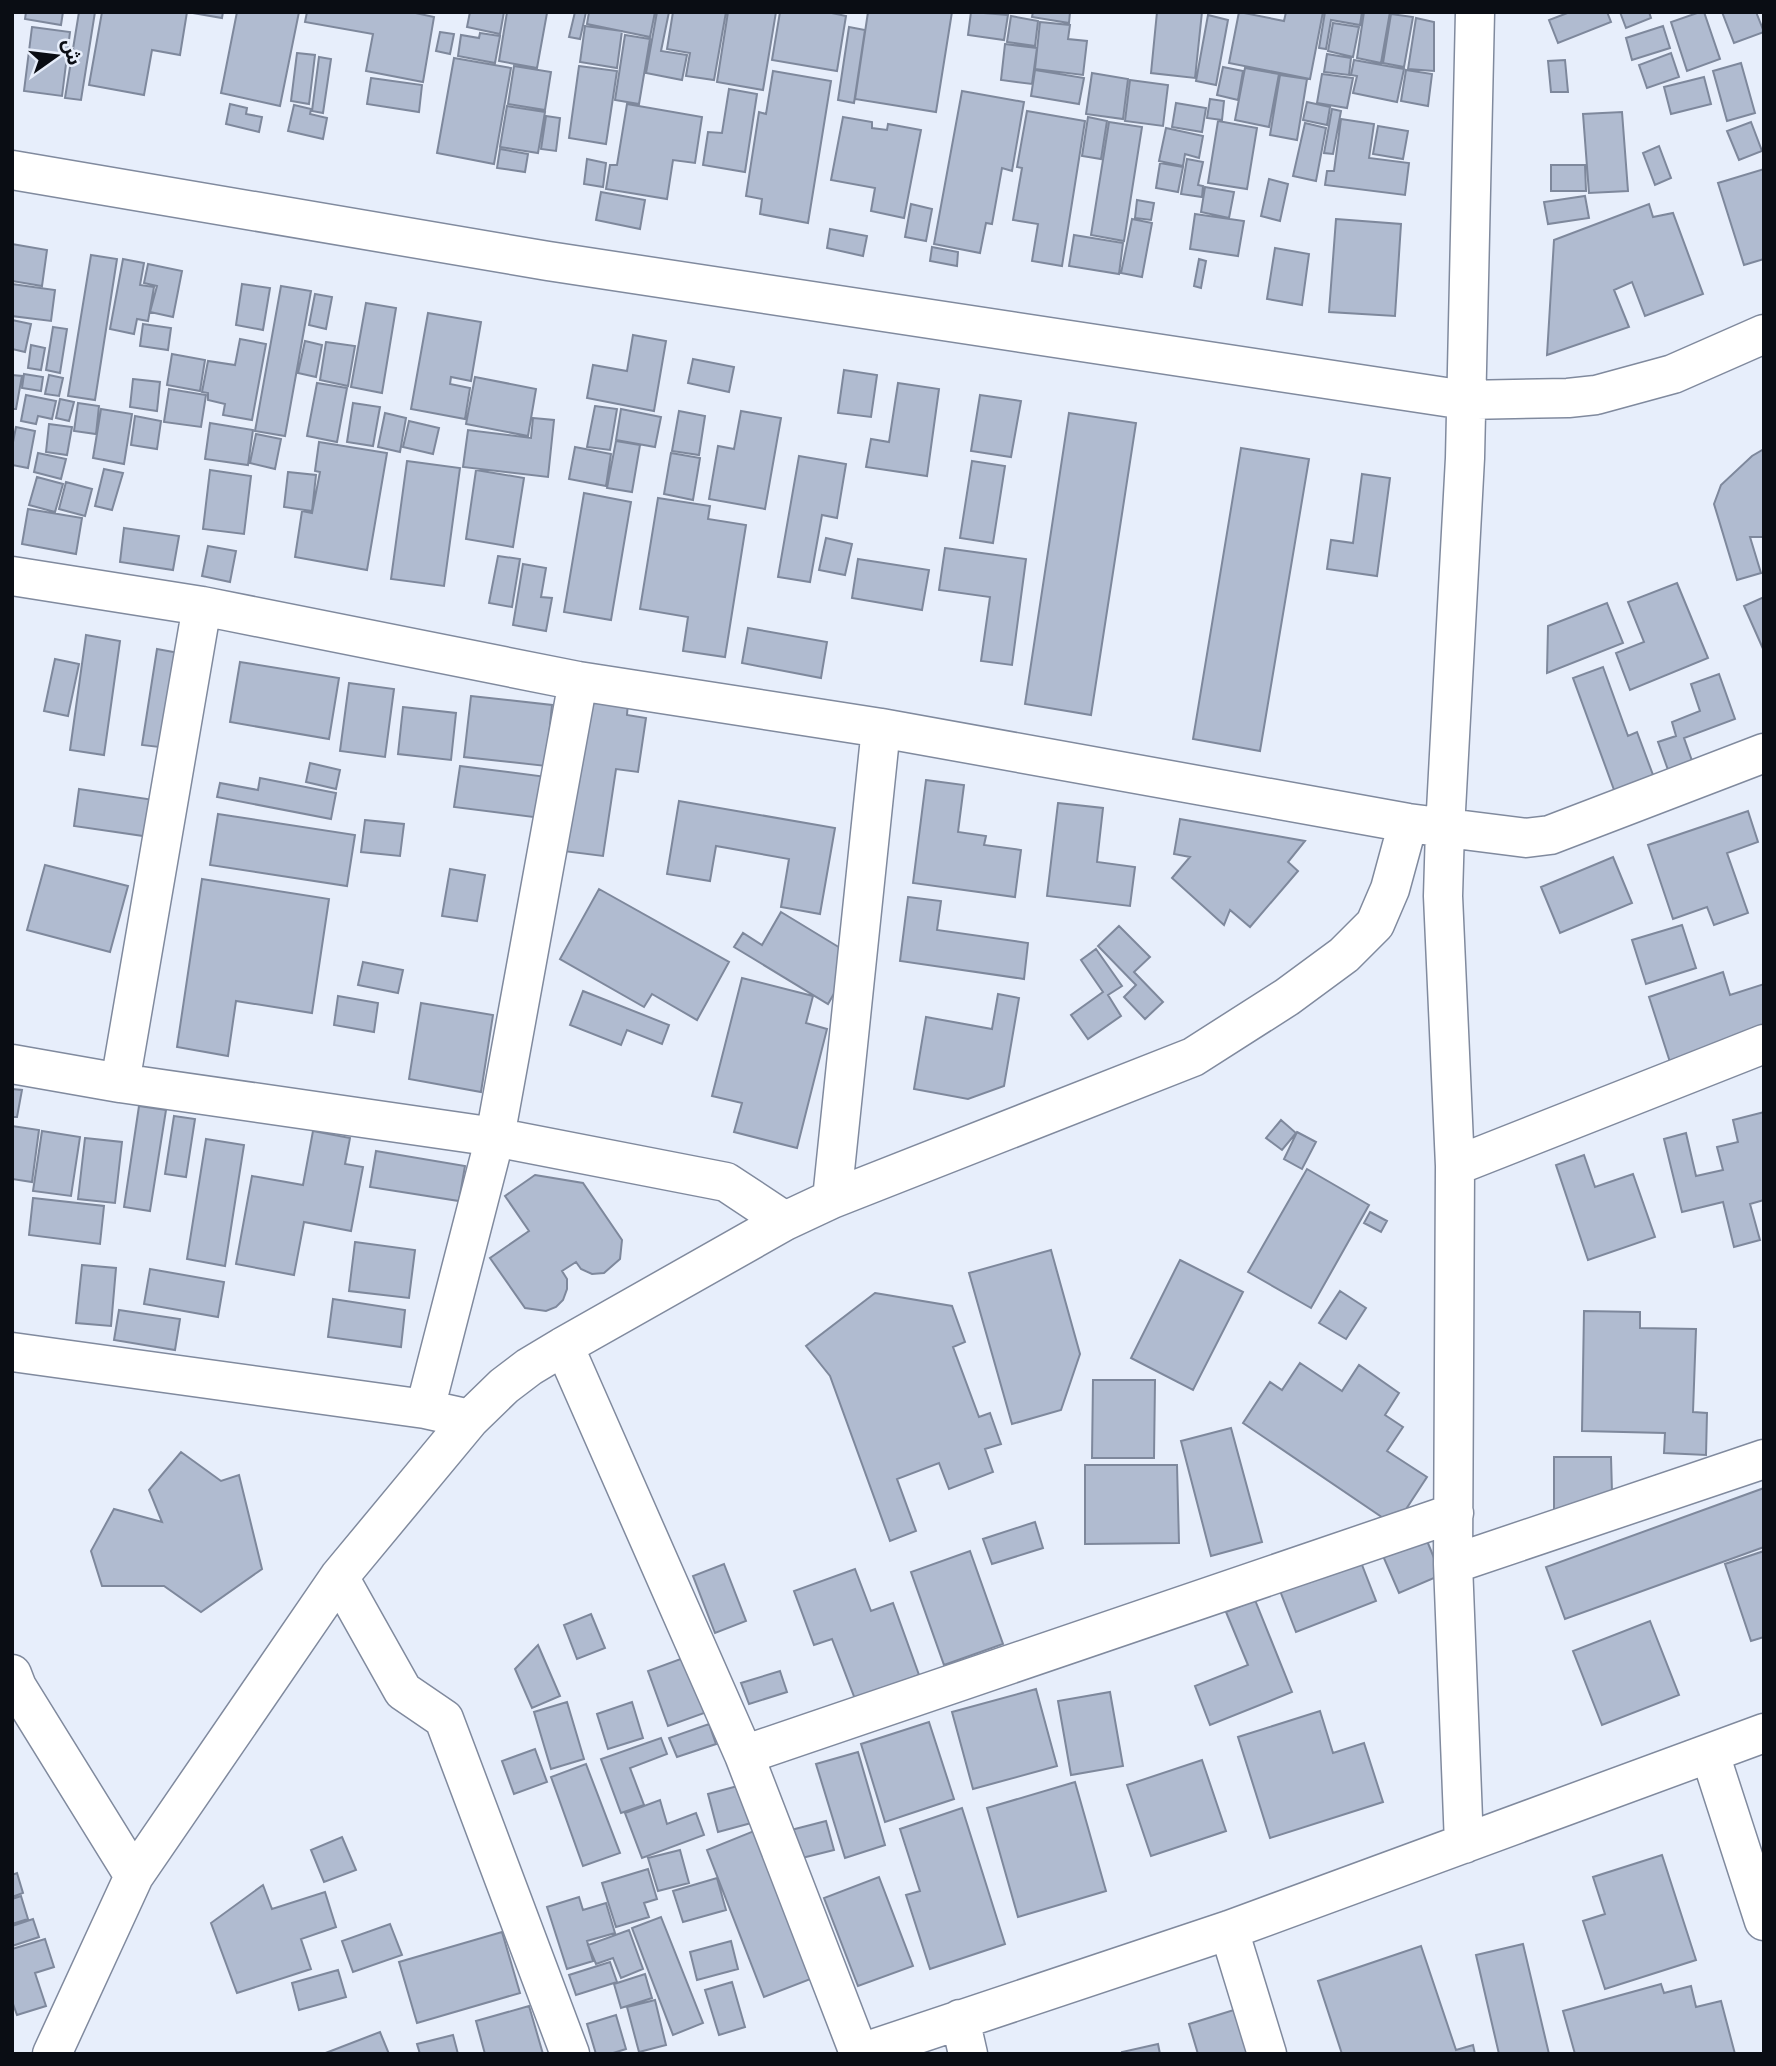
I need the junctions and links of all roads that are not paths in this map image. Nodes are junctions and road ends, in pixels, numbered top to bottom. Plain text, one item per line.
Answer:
1 (1475, 12) edge
2 (12, 170) edge
3 (1764, 334) edge
4 (1465, 400) junction
5 (12, 576) edge
6 (202, 606) junction
7 (578, 681) junction
8 (881, 728) junction
9 (1764, 753) edge
10 (1426, 826) junction
11 (1764, 1044) edge
12 (12, 1064) edge
13 (120, 1083) junction
14 (495, 1137) junction
15 (1455, 1166) junction
16 (832, 1199) junction
17 (785, 1221) junction
18 (564, 1346) junction
19 (12, 1352) edge
20 (425, 1409) junction
21 (470, 1419) junction
22 (1764, 1459) edge
23 (1454, 1513) junction
24 (1453, 1564) junction
25 (338, 1577) junction
26 (14, 1683) edge
27 (1764, 1733) edge
28 (1710, 1754) junction
29 (744, 1755) junction
30 (1464, 1844) junction
31 (134, 1877) junction
32 (1764, 1921) edge
33 (1229, 1930) junction
34 (964, 2036) edge
35 (52, 2054) edge
36 (570, 2054) edge
37 (858, 2054) edge
38 (1267, 2054) edge

1 - 4 street
2 - 4 street
3 - 4 street
4 - 10 street
5 - 6 street
6 - 7 street
6 - 13 street
7 - 8 street
7 - 14 street
8 - 10 street
8 - 16 street
9 - 10 street
10 - 15 street
10 - 16 street
11 - 15 street
12 - 13 street
13 - 14 street
14 - 17 street
14 - 20 street
15 - 23 street
16 - 17 street
17 - 18 street
18 - 21 street
18 - 29 street
19 - 20 street
20 - 21 street
21 - 25 street
22 - 24 street
23 - 24 street
23 - 29 street
24 - 30 street
25 - 31 street
25 - 36 street
26 - 31 street
27 - 28 street
28 - 30 street
28 - 32 street
29 - 37 street
30 - 33 street
31 - 35 street
33 - 34 street
33 - 38 street
34 - 37 street

